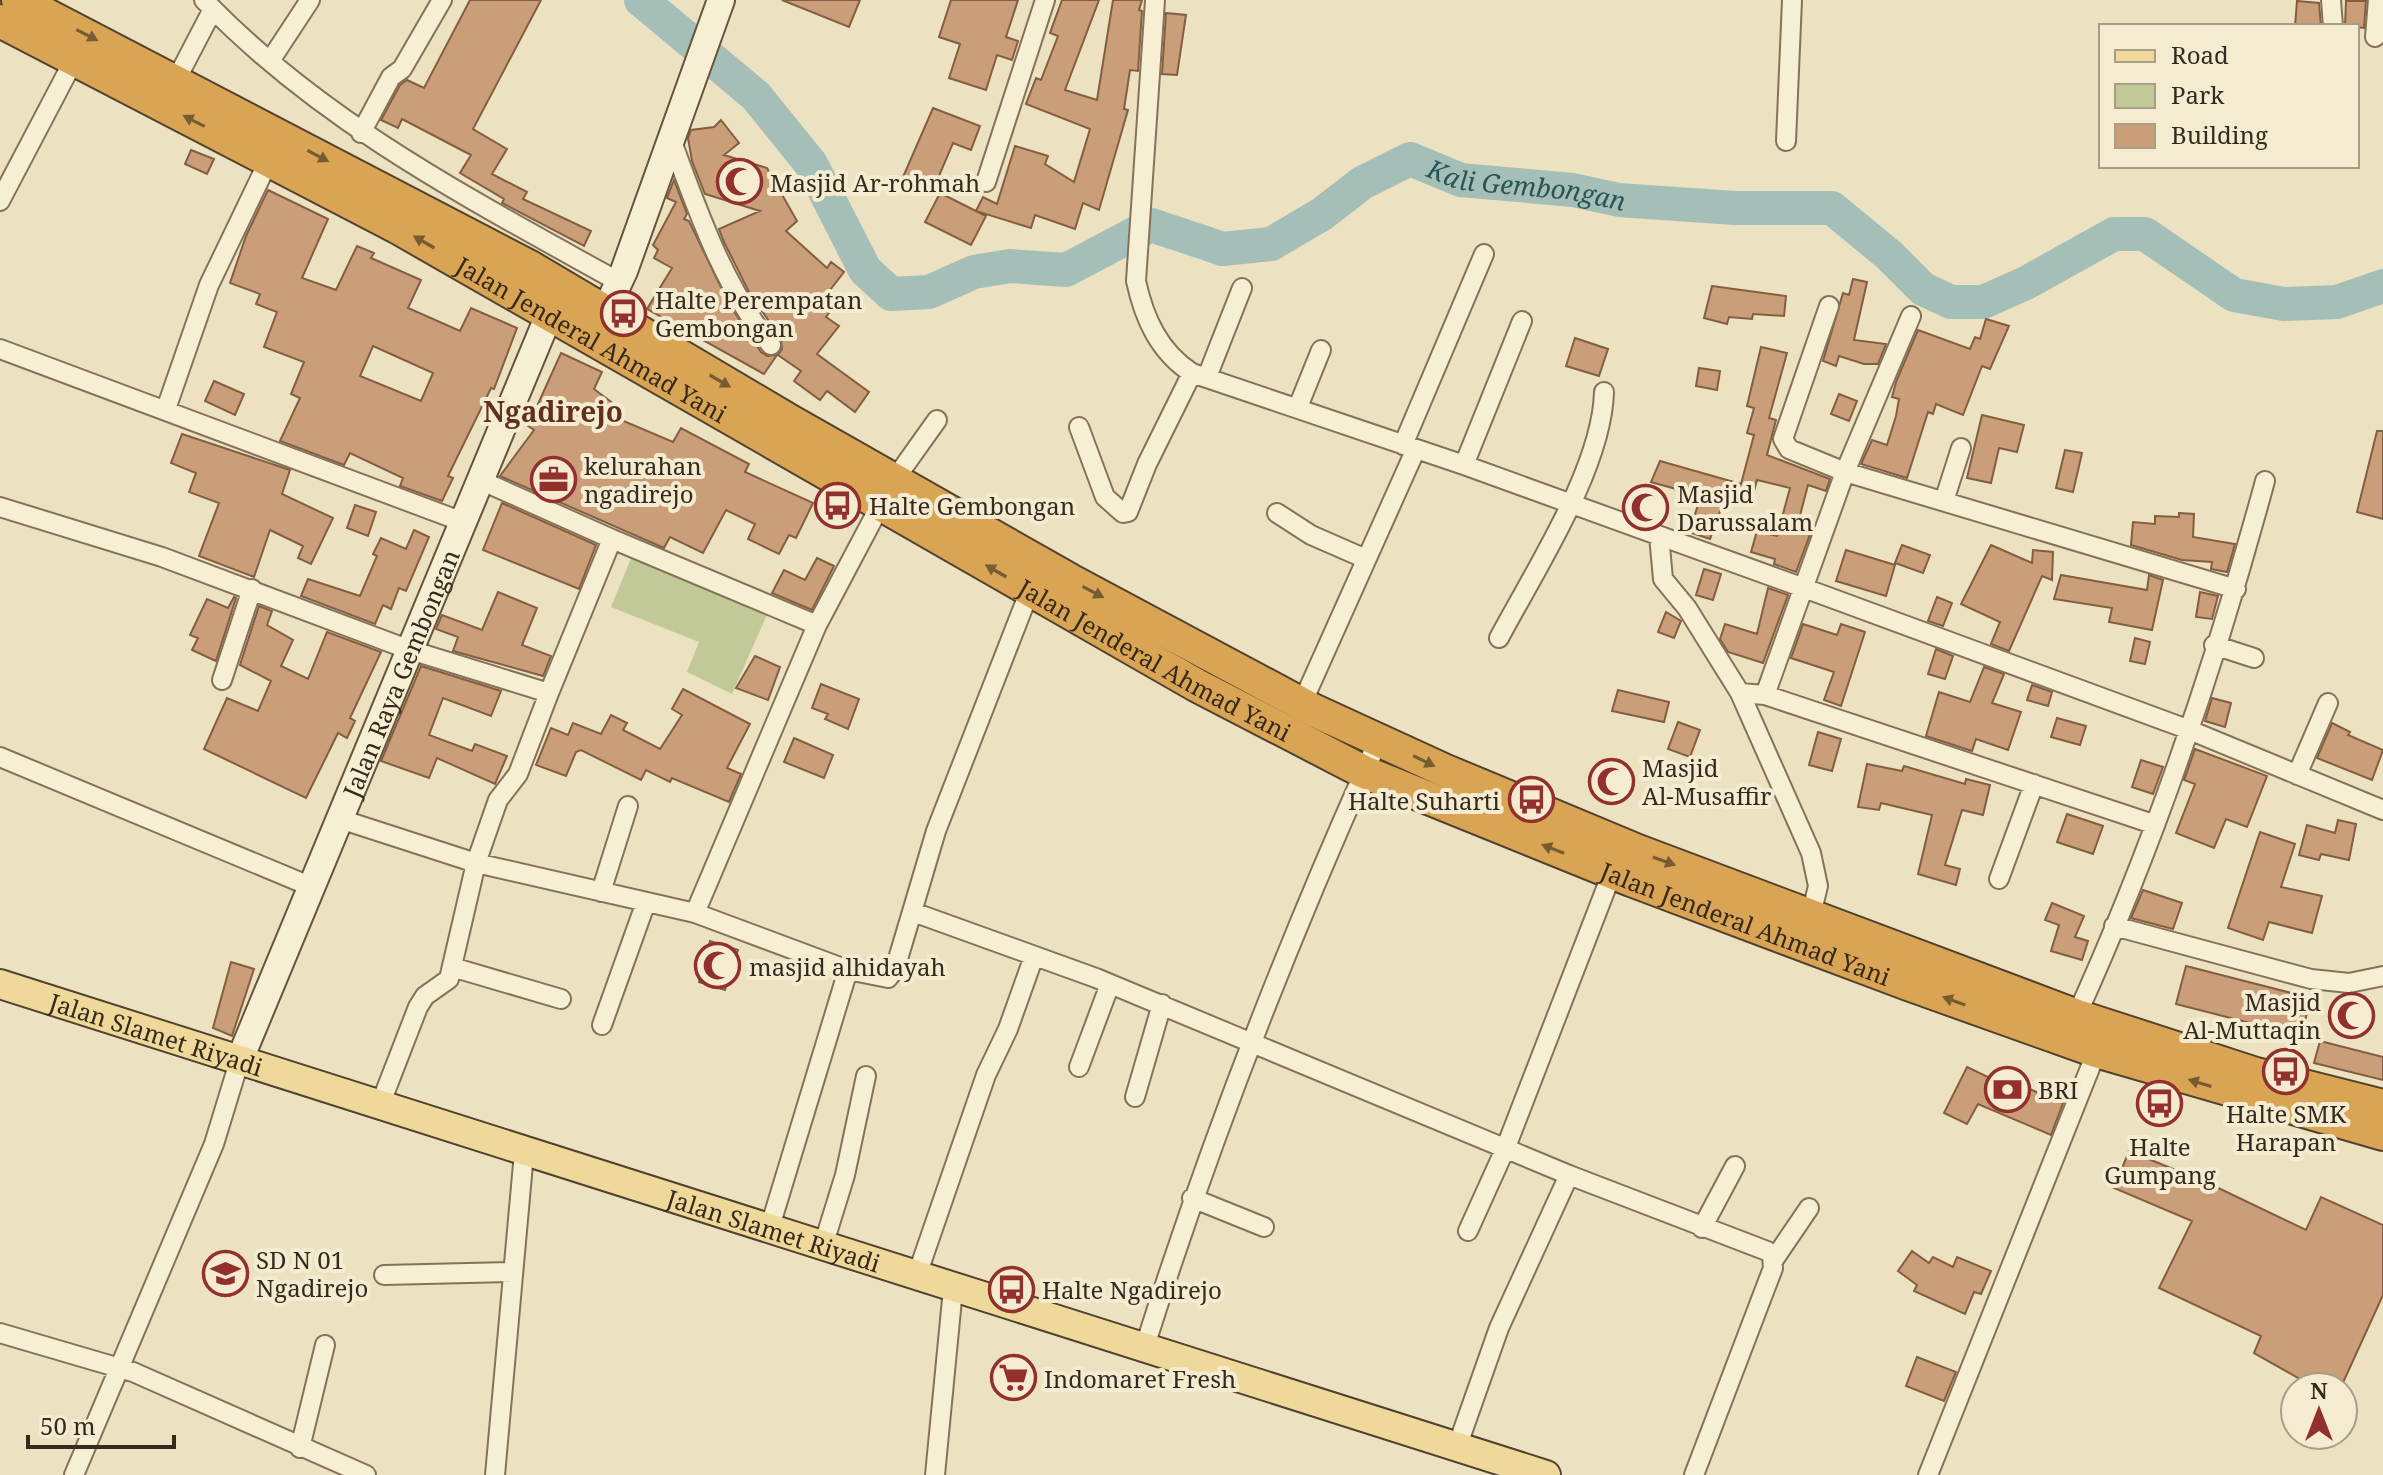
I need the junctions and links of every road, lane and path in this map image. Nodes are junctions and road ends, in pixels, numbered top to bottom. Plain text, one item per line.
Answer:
1 (18, 0) edge
2 (310, 0) edge
3 (442, 0) edge
4 (721, 0) edge
5 (1045, 0) edge
6 (1155, 0) edge
7 (1792, 0) edge
8 (2331, 0) edge
9 (2378, 0) edge
10 (209, 5) edge
11 (0, 21) edge
12 (2333, 24) edge
13 (2372, 36) edge
14 (75, 58) junction
15 (270, 61) junction
16 (175, 82) junction
17 (361, 133) junction
18 (671, 139) junction
19 (1786, 141) dead end
20 (269, 160) junction
21 (6, 171) edge
22 (986, 182) dead end
23 (0, 201) edge
24 (1484, 254) dead end
25 (619, 282) junction
26 (1242, 288) dead end
27 (557, 302) junction
28 (1829, 306) dead end
29 (606, 311) junction
30 (1911, 316) dead end
31 (1522, 321) dead end
32 (592, 341) junction
33 (771, 345) dead end
34 (0, 349) edge
35 (1321, 350) dead end
36 (1199, 375) junction
37 (1604, 392) dead end
38 (1298, 407) junction
39 (166, 409) junction
40 (937, 420) dead end
41 (1079, 427) dead end
42 (1409, 448) junction
43 (1961, 448) dead end
44 (1464, 465) junction
45 (1845, 472) junction
46 (480, 480) junction
47 (2265, 481) dead end
48 (888, 492) junction
49 (1944, 501) junction
50 (1569, 504) junction
51 (0, 507) edge
52 (1277, 513) dead end
53 (463, 522) junction
54 (1659, 536) junction
55 (612, 539) junction
56 (1366, 559) junction
57 (1804, 588) junction
58 (252, 589) junction
59 (2236, 589) junction
60 (1030, 590) junction
61 (817, 625) junction
62 (1499, 638) dead end
63 (2214, 645) junction
64 (410, 650) junction
65 (2254, 658) dead end
66 (222, 680) dead end
67 (549, 693) junction
68 (1740, 693) junction
69 (1765, 695) junction
70 (2328, 703) dead end
71 (1301, 704) junction
72 (2187, 729) junction
73 (1287, 734) junction
74 (1379, 739) junction
75 (0, 757) edge
76 (1364, 772) junction
77 (2297, 775) junction
78 (2034, 784) junction
79 (628, 806) dead end
80 (2383, 810) edge
81 (340, 819) junction
82 (2153, 824) junction
83 (476, 863) junction
84 (1612, 873) junction
85 (1999, 879) dead end
86 (312, 887) junction
87 (601, 892) junction
88 (646, 902) junction
89 (913, 912) junction
90 (695, 913) junction
91 (1811, 915) junction
92 (2114, 926) junction
93 (1034, 956) junction
94 (452, 967) junction
95 (848, 970) junction
96 (2383, 976) edge
97 (0, 984) edge
98 (1110, 984) junction
99 (561, 999) dead end
100 (1162, 1004) junction
101 (602, 1025) dead end
102 (2071, 1028) junction
103 (2102, 1038) junction
104 (1251, 1040) junction
105 (240, 1059) junction
106 (1079, 1067) dead end
107 (866, 1076) dead end
108 (1135, 1097) dead end
109 (380, 1105) junction
110 (2381, 1121) edge
111 (1506, 1147) junction
112 (524, 1153) junction
113 (1735, 1166) dead end
114 (1569, 1175) junction
115 (1192, 1198) junction
116 (1809, 1208) dead end
117 (1264, 1227) dead end
118 (1702, 1228) junction
119 (769, 1230) junction
120 (1468, 1231) dead end
121 (823, 1246) junction
122 (1773, 1261) junction
123 (513, 1272) junction
124 (384, 1275) dead end
125 (917, 1275) junction
126 (953, 1289) junction
127 (0, 1333) edge
128 (325, 1345) dead end
129 (1144, 1349) junction
130 (119, 1367) junction
131 (1457, 1447) junction
132 (300, 1448) junction
133 (501, 1474) edge
134 (74, 1475) edge
135 (366, 1475) edge
136 (935, 1475) edge
137 (1546, 1475) edge
138 (1694, 1475) edge
139 (1928, 1475) edge

1 -> 16 highway, Jalan Jenderal Ahmad Yani
2 - 15 street
3 - 17 street
4 - 18 street
5 - 22 street
6 - 36 street
7 - 19 street
8 - 12 street
9 - 13 street
10 - 15 street
10 - 16 street
11 - 14 highway, Jalan Jenderal Ahmad Yani
20 -> 14 highway, Jalan Jenderal Ahmad Yani
14 - 21 street
15 - 17 street
16 -> 27 highway, Jalan Jenderal Ahmad Yani
17 - 25 street
18 - 25 street
18 - 33 street
27 -> 20 highway, Jalan Jenderal Ahmad Yani
20 - 39 street
21 - 23 street
24 - 42 street
25 - 29 street
26 - 36 street
27 - 29 highway, Jalan Jenderal Ahmad Yani
27 - 32 highway, Jalan Jenderal Ahmad Yani
27 - 46 street, Jalan Raya Gembongan
28 - 45 street
29 - 32 street
29 -> 48 highway, Jalan Jenderal Ahmad Yani
30 - 45 street
31 - 44 street
32 - 48 highway, Jalan Jenderal Ahmad Yani
34 - 39 street
35 - 38 street
36 - 38 street
36 - 41 street
37 - 50 street
38 - 42 street
39 - 53 street
40 - 48 street
42 - 44 street
42 - 56 street
43 - 49 street
44 - 50 street
45 - 49 street
45 - 57 street
46 - 53 street, Jalan Raya Gembongan
46 - 55 street
47 - 59 street
60 -> 48 highway, Jalan Jenderal Ahmad Yani
48 - 61 street
48 -> 71 highway, Jalan Jenderal Ahmad Yani
49 - 59 street
50 - 54 street
50 - 62 street
51 - 58 street
52 - 56 street
53 - 64 street, Jalan Raya Gembongan
54 - 57 street
54 - 68 street
55 - 61 street
55 - 67 street
56 - 71 street
57 - 69 street
57 - 72 street
58 - 64 street
58 - 66 street
59 - 63 street
60 - 73 highway, Jalan Jenderal Ahmad Yani
60 - 89 street
61 - 90 street
63 - 65 street
63 - 72 street
64 - 67 street
64 - 81 street, Jalan Raya Gembongan
67 - 83 street
68 - 69 street
68 - 91 street
69 - 78 street
70 - 77 street
71 - 73 street
71 - 74 highway, Jalan Jenderal Ahmad Yani
72 - 77 street
72 - 82 street
73 - 76 highway, Jalan Jenderal Ahmad Yani
74 - 76 street
74 -> 91 highway, Jalan Jenderal Ahmad Yani
75 - 86 street
84 -> 76 highway, Jalan Jenderal Ahmad Yani
76 - 104 street
77 - 80 street
78 - 82 street
78 - 85 street
79 - 87 street
81 - 83 street
81 - 86 street, Jalan Raya Gembongan
82 - 92 street
83 - 87 street
83 - 94 street
102 -> 84 highway, Jalan Jenderal Ahmad Yani
84 - 111 street
86 - 105 street, Jalan Raya Gembongan
87 - 88 street
88 - 90 street
88 - 101 street
89 - 93 street
89 - 95 street
90 - 95 street
91 - 102 highway, Jalan Jenderal Ahmad Yani
92 - 96 street
92 - 102 street
93 - 98 street
93 - 125 street
94 - 99 street
94 - 109 street
95 - 119 street
97 - 105 main road, Jalan Slamet Riyadi
98 - 100 street
98 - 106 street
100 - 104 street
100 - 108 street
102 - 103 highway, Jalan Jenderal Ahmad Yani
103 - 110 highway, Jalan Jenderal Ahmad Yani
103 - 139 street
104 - 111 street
104 - 115 street
105 - 109 main road, Jalan Slamet Riyadi
105 - 130 street
107 - 121 street
109 - 112 main road, Jalan Slamet Riyadi
111 - 114 street
111 - 120 street
112 - 119 main road, Jalan Slamet Riyadi
112 - 123 street
113 - 118 street
114 - 118 street
114 - 131 street
115 - 117 street
115 - 129 street
116 - 122 street
118 - 122 street
119 - 121 main road, Jalan Slamet Riyadi
121 - 125 main road, Jalan Slamet Riyadi
122 - 138 street
123 - 124 street
123 - 133 street
125 - 126 main road, Jalan Slamet Riyadi
126 - 129 main road, Jalan Slamet Riyadi
126 - 136 street
127 - 130 street
128 - 132 street
129 - 131 main road, Jalan Slamet Riyadi
130 - 132 street
130 - 134 street
131 - 137 main road, Jalan Slamet Riyadi
132 - 135 street

